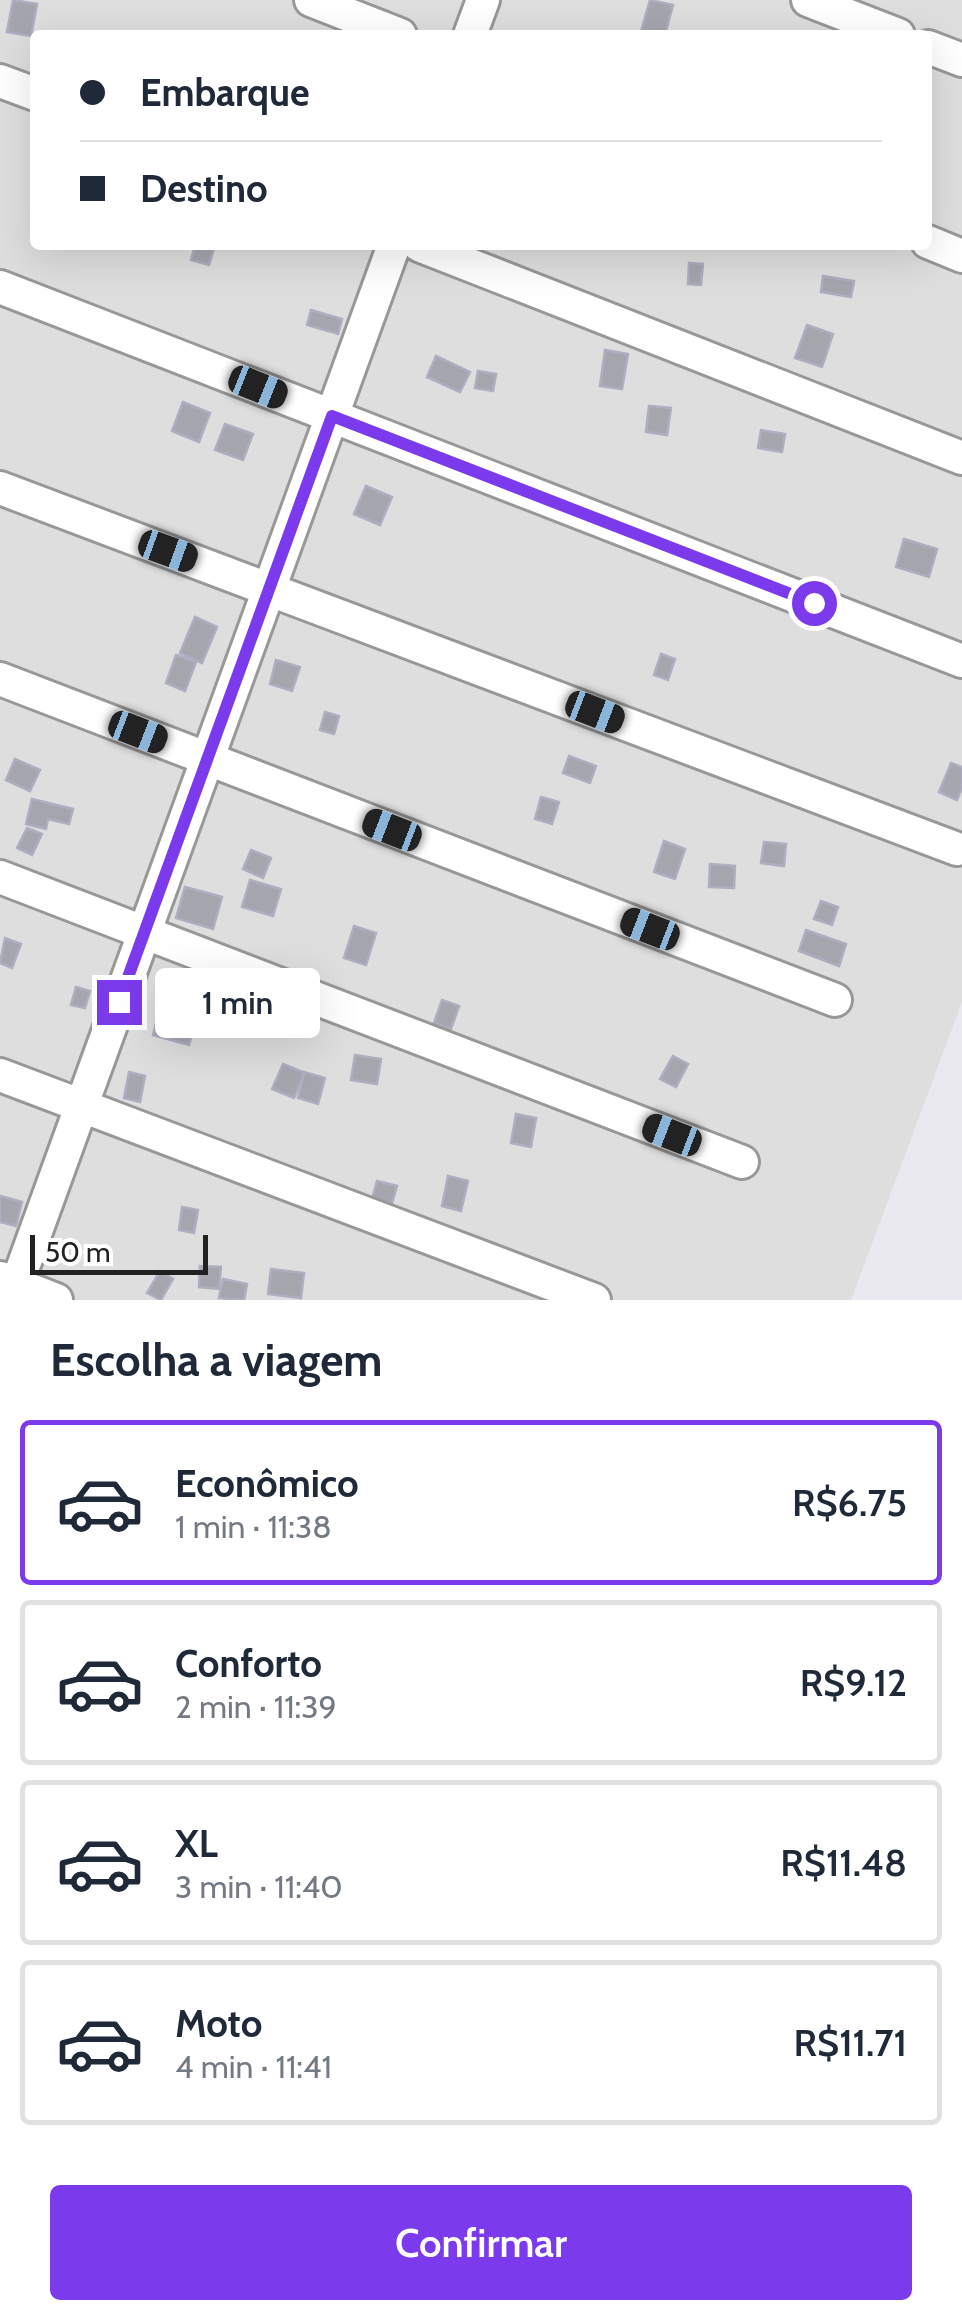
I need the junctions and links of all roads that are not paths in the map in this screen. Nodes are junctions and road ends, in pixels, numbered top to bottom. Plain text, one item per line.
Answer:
1 (311, 0) edge
2 (483, 0) edge
3 (808, 0) edge
4 (387, 30) edge
5 (472, 30) edge
6 (885, 30) edge
7 (932, 49) edge
8 (962, 60) edge
9 (0, 81) edge
10 (30, 92) edge
11 (932, 244) edge
12 (392, 250) edge
13 (433, 250) edge
14 (962, 256) edge
15 (0, 286) edge
16 (332, 416) junction
17 (962, 458) edge
18 (0, 488) edge
19 (269, 589) junction
20 (962, 661) edge
21 (0, 679) edge
22 (207, 758) junction
23 (957, 849) dead end
24 (0, 877) edge
25 (144, 932) junction
26 (836, 1000) dead end
27 (0, 1075) edge
28 (81, 1106) junction
29 (742, 1162) dead end
30 (9, 1287) edge
31 (56, 1300) edge
32 (594, 1300) edge

1 - 4 street
2 - 5 street
3 - 6 street
7 - 8 street
9 - 10 street
11 - 14 street
12 - 16 street
13 - 17 street
15 - 16 street
16 - 19 street
16 - 20 street
18 - 19 street
19 - 22 street
19 - 23 street
21 - 22 street
22 - 25 street
22 - 26 street
24 - 25 street
25 - 28 street
25 - 29 street
27 - 28 street
28 - 30 street
28 - 32 street
30 - 31 street

